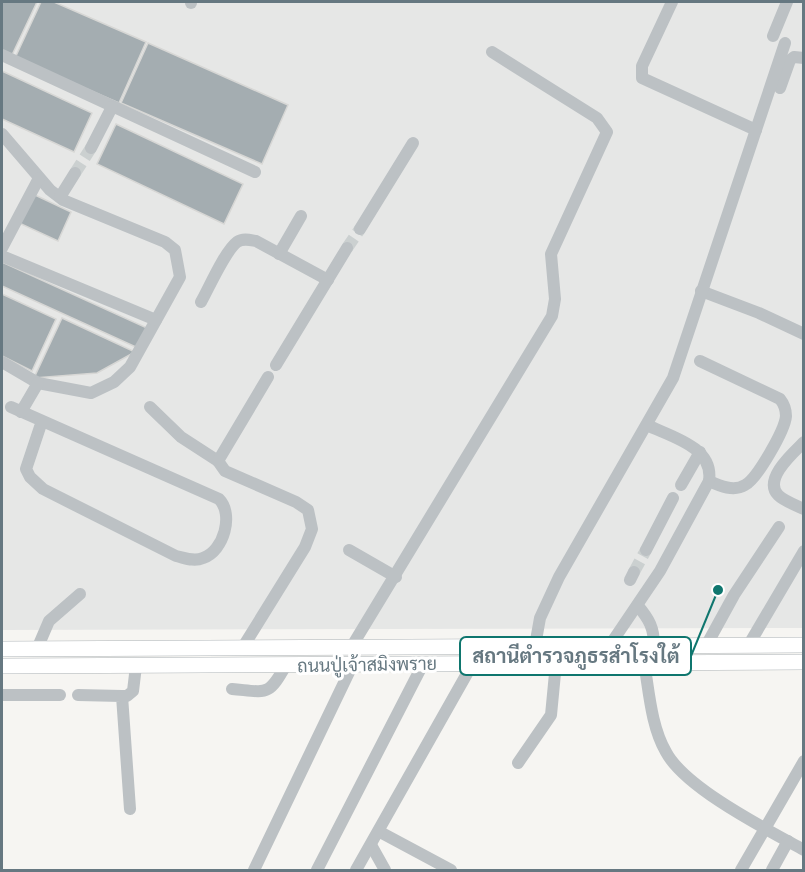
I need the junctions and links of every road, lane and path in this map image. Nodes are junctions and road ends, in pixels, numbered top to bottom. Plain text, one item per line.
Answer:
1 (672, 2) edge
2 (787, 2) edge
3 (773, 36) dead end
4 (492, 52) dead end
5 (790, 52) edge
6 (2, 55) edge
7 (780, 88) dead end
8 (112, 107) junction
9 (756, 130) junction
10 (2, 134) edge
11 (413, 143) dead end
12 (91, 148) tunnel mouth
13 (255, 172) dead end
14 (75, 173) tunnel mouth
15 (39, 178) junction
16 (60, 197) junction
17 (301, 216) dead end
18 (360, 229) tunnel mouth
19 (2, 248) edge
20 (347, 248) tunnel mouth
21 (279, 254) junction
22 (2, 256) edge
23 (328, 280) junction
24 (701, 291) junction
25 (201, 302) dead end
26 (156, 320) junction
27 (804, 334) edge
28 (700, 361) dead end
29 (2, 362) edge
30 (276, 365) dead end
31 (268, 376) dead end
32 (38, 383) junction
33 (150, 407) dead end
34 (42, 421) junction
35 (647, 425) junction
36 (804, 442) edge
37 (700, 452) junction
38 (218, 461) junction
39 (709, 481) junction
40 (681, 485) dead end
41 (673, 498) dead end
42 (804, 509) edge
43 (779, 527) dead end
44 (349, 550) dead end
45 (646, 550) tunnel mouth
46 (804, 551) edge
47 (396, 577) junction
48 (80, 594) dead end
49 (638, 606) junction
50 (610, 645) junction
51 (654, 645) junction
52 (804, 645) edge
53 (352, 646) junction
54 (535, 646) junction
55 (708, 646) junction
56 (748, 646) junction
57 (243, 648) junction
58 (2, 649) edge
59 (37, 649) junction
60 (644, 662) junction
61 (711, 662) junction
62 (804, 662) edge
63 (473, 663) junction
64 (535, 663) junction
65 (556, 663) junction
66 (353, 664) junction
67 (423, 664) junction
68 (286, 665) junction
69 (2, 666) edge
70 (136, 666) junction
71 (232, 689) dead end
72 (2, 695) edge
73 (60, 695) dead end
74 (78, 695) dead end
75 (122, 696) junction
76 (804, 761) edge
77 (518, 762) dead end
78 (130, 809) dead end
79 (765, 829) junction
80 (380, 832) junction
81 (788, 841) junction
82 (371, 845) junction
83 (804, 850) edge
84 (254, 870) edge
85 (317, 870) edge
86 (356, 870) edge
87 (382, 870) edge
88 (451, 870) edge
89 (741, 870) edge
90 (772, 870) edge

1 - 9 street
2 - 3 street
4 - 47 street
5 - 7 street
5 - 9 street
6 - 8 street
8 - 12 street
8 - 13 street
9 - 24 street
10 - 15 street
11 - 18 street
14 - 16 street
15 - 16 street
15 - 19 street
16 - 26 street
17 - 21 street
20 - 23 street
21 - 23 street
21 - 25 street
22 - 26 street
23 - 30 street
24 - 27 street
24 - 35 street
26 - 32 street
28 - 39 street
29 - 32 street
31 - 38 street
32 - 34 street
33 - 38 street
34 - 34 street
35 - 37 street
35 - 54 street
36 - 42 street
37 - 39 street
37 - 40 street
38 - 57 street
39 - 49 street
41 - 45 street
43 - 55 street
44 - 47 street
46 - 56 street
47 - 53 street
48 - 59 street
49 - 50 street
49 - 51 street
50 - 51 main road, ถนนปู่เจ้าสมิงพราย
50 - 54 main road, ถนนปู่เจ้าสมิงพราย
51 - 55 main road, ถนนปู่เจ้าสมิงพราย
52 - 56 main road, ถนนปู่เจ้าสมิงพราย
53 - 54 main road, ถนนปู่เจ้าสมิงพราย
53 - 57 main road, ถนนปู่เจ้าสมิงพราย
54 - 64 main road
55 - 56 main road, ถนนปู่เจ้าสมิงพราย
55 - 61 main road
57 - 59 main road, ถนนปู่เจ้าสมิงพราย
58 - 59 main road, ถนนปู่เจ้าสมิงพราย
60 - 61 main road, ถนนปู่เจ้าสมิงพราย
60 - 65 main road, ถนนปู่เจ้าสมิงพราย
60 - 79 street
61 - 62 main road, ถนนปู่เจ้าสมิงพราย
63 - 64 main road, ถนนปู่เจ้าสมิงพราย
63 - 67 main road, ถนนปู่เจ้าสมิงพราย
63 - 80 street
64 - 65 main road, ถนนปู่เจ้าสมิงพราย
65 - 77 street
66 - 67 main road, ถนนปู่เจ้าสมิงพราย
66 - 68 main road, ถนนปู่เจ้าสมิงพราย
66 - 84 street
67 - 85 street
68 - 70 main road, ถนนปู่เจ้าสมิงพราย
68 - 71 street
69 - 70 main road, ถนนปู่เจ้าสมิงพราย
70 - 75 street
72 - 73 street
74 - 75 street
75 - 78 street
76 - 79 street
79 - 81 street
79 - 89 street
80 - 82 street
80 - 88 street
81 - 83 street
81 - 90 street
82 - 86 street
82 - 87 street

